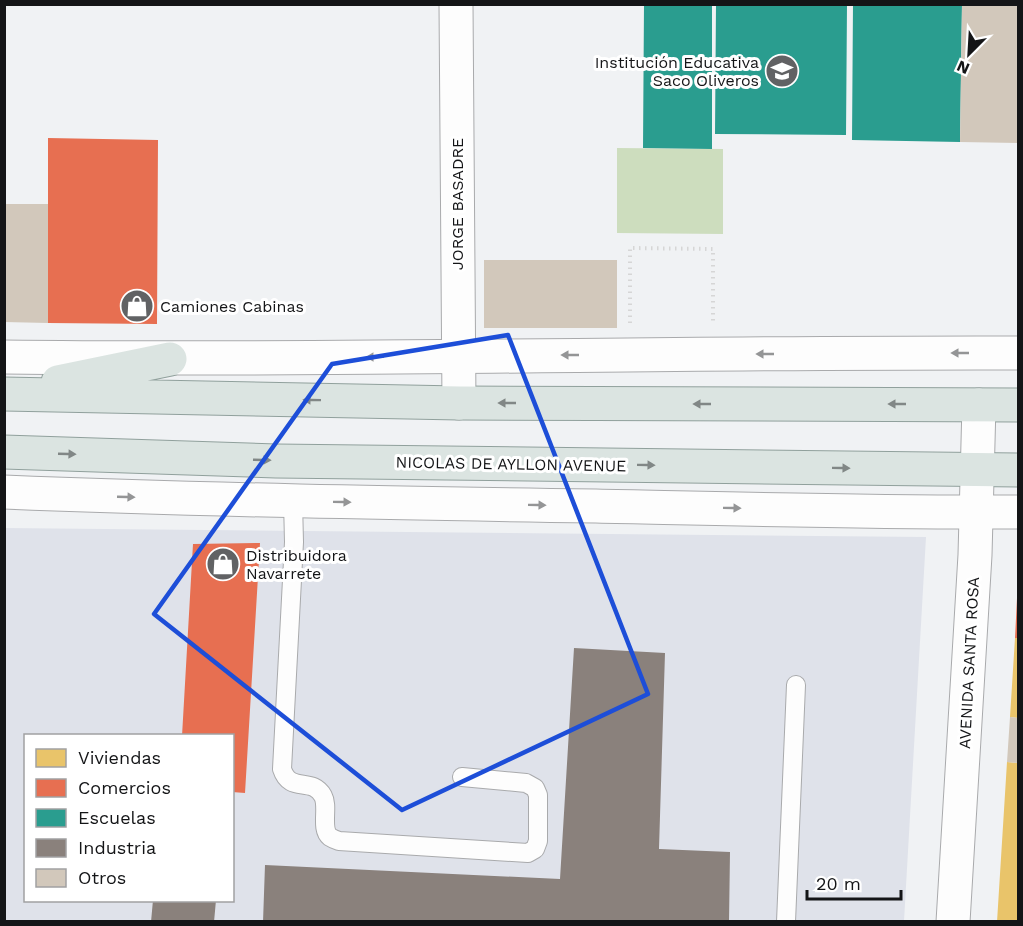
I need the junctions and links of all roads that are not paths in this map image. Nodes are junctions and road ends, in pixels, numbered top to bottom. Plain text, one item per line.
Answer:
1 (456, 4) edge
2 (1018, 353) edge
3 (458, 356) junction
4 (4, 357) edge
5 (171, 359) junction
6 (4, 393) edge
7 (459, 403) junction
8 (979, 405) junction
9 (1018, 405) edge
10 (6, 453) edge
11 (978, 470) junction
12 (1018, 470) edge
13 (4, 492) edge
14 (293, 501) junction
15 (976, 512) junction
16 (1018, 512) edge
17 (796, 685) dead end
18 (462, 777) dead end
19 (786, 921) edge
20 (953, 921) edge

1 - 3 main road, JORGE BASADRE
2 -> 3 main road
3 -> 5 main road
3 - 7 main road, JORGE BASADRE
4 - 5 main road
5 - 6 main road
7 -> 6 main road
8 -> 7 main road
8 - 9 main road
8 - 11 main road, AVENIDA SANTA ROSA
10 -> 11 main road, NICOLAS DE AYLLON AVENUE
11 - 12 main road, NICOLAS DE AYLLON AVENUE
11 - 15 main road, AVENIDA SANTA ROSA
13 -> 14 main road
14 -> 15 main road
14 - 18 lane
15 - 16 main road
15 - 20 main road, AVENIDA SANTA ROSA
17 - 19 lane

